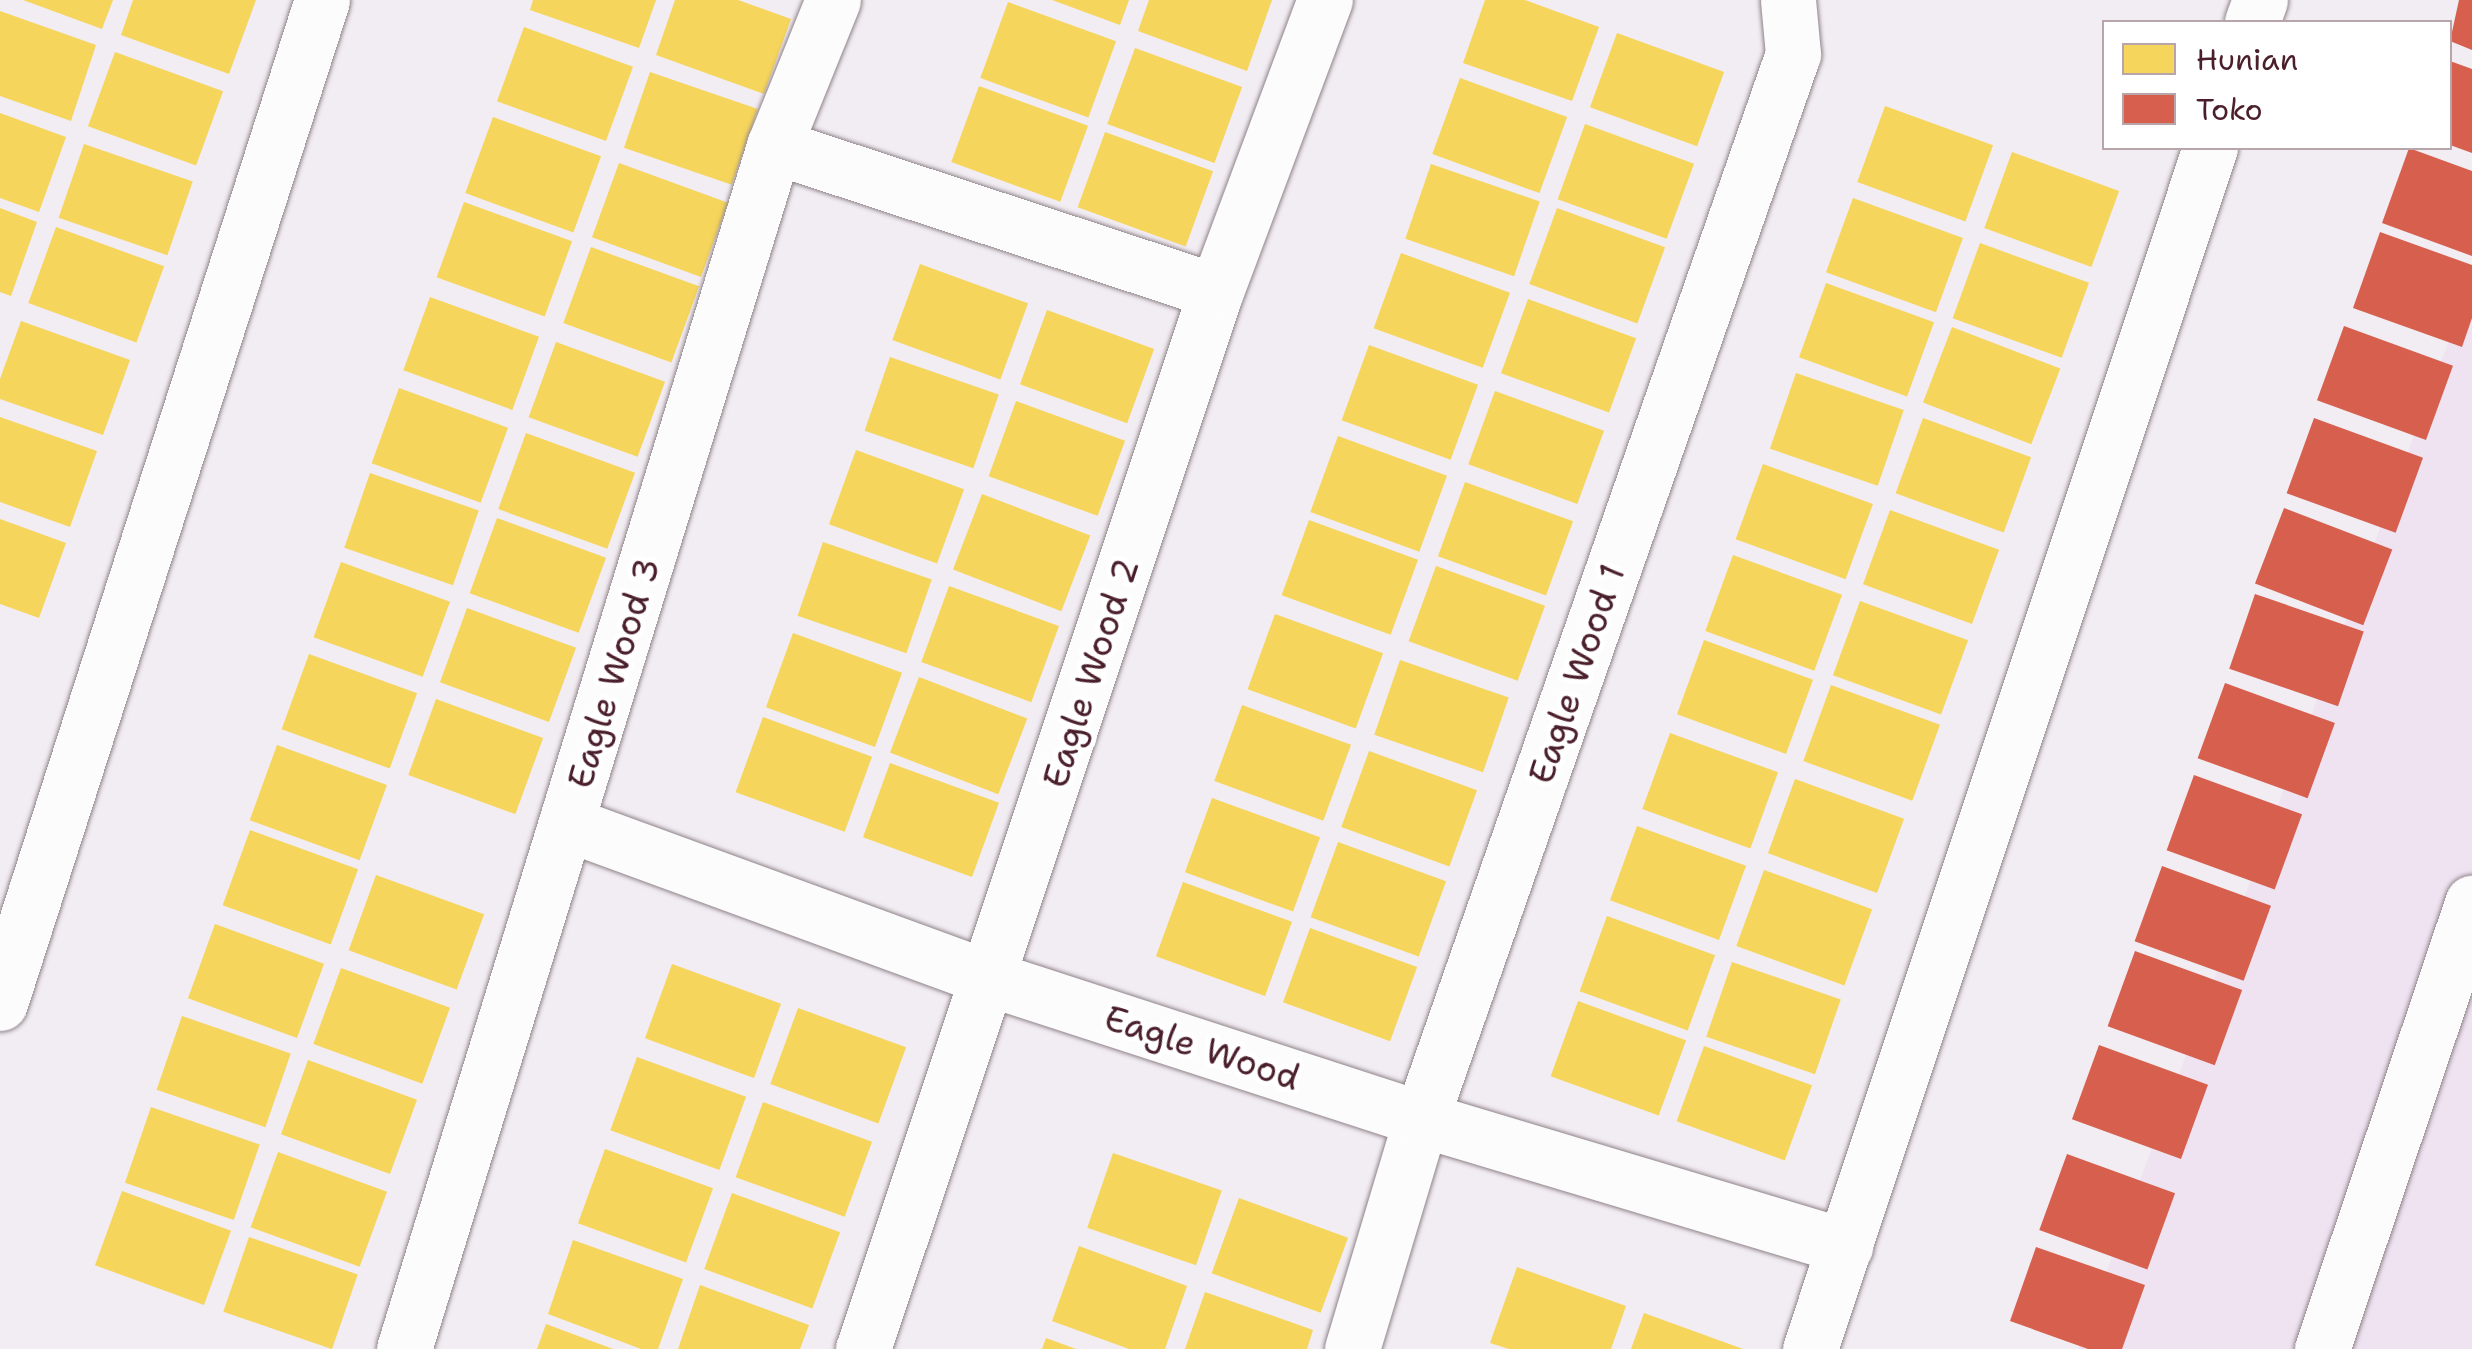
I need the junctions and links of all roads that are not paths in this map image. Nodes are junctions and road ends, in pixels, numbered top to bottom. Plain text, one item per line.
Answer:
1 (322, 0) edge
2 (832, 0) edge
3 (1325, 0) edge
4 (1788, 0) edge
5 (774, 146) junction
6 (2209, 150) edge
7 (1216, 292) junction
8 (568, 824) junction
9 (2472, 902) edge
10 (991, 979) junction
11 (0, 1004) edge
12 (1422, 1119) junction
13 (1845, 1246) junction
14 (404, 1349) edge
15 (862, 1349) edge
16 (1352, 1349) edge
17 (1810, 1349) edge
18 (2322, 1349) edge

1 - 11 street
2 - 5 street, Eagle Wood 3
3 - 7 street, Eagle Wood 2
4 - 12 street, Eagle Wood 1
5 - 7 street
5 - 8 street, Eagle Wood 3
6 - 13 street
7 - 10 street, Eagle Wood 2
8 - 10 street, Eagle Wood
8 - 14 street, Eagle Wood 3
9 - 18 street
10 - 12 street, Eagle Wood
10 - 15 street, Eagle Wood 2
12 - 13 street, Eagle Wood
12 - 16 street, Eagle Wood 1
13 - 17 street

